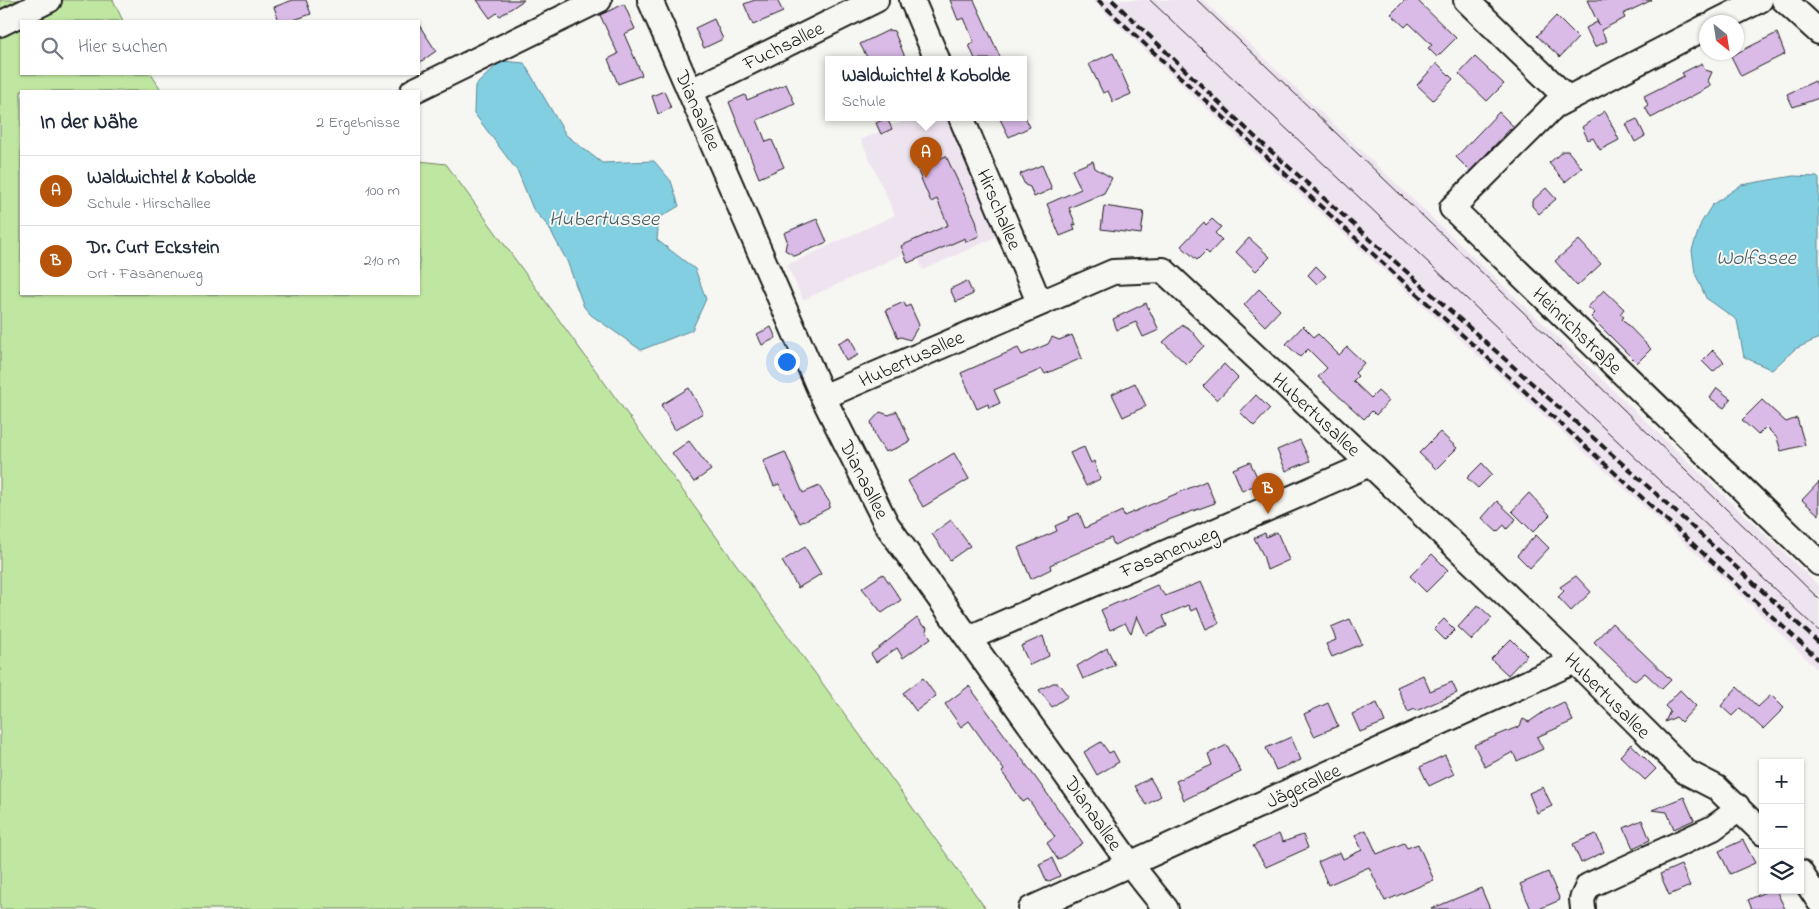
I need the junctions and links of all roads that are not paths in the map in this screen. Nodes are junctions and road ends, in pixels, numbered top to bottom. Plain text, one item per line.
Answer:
1 (49, 0) edge
2 (599, 0) edge
3 (650, 0) edge
4 (876, 0) edge
5 (912, 0) edge
6 (1466, 0) edge
7 (1760, 0) edge
8 (1784, 0) edge
9 (1730, 15) edge
10 (0, 24) edge
11 (1699, 31) edge
12 (1819, 32) edge
13 (936, 56) edge
14 (415, 90) edge
15 (690, 91) junction
16 (1567, 98) junction
17 (963, 121) edge
18 (1039, 302) junction
19 (823, 397) junction
20 (1370, 464) junction
21 (1819, 563) edge
22 (969, 638) junction
23 (1575, 661) junction
24 (1737, 806) junction
25 (1759, 829) edge
26 (1130, 864) junction
27 (1804, 878) edge
28 (1819, 901) edge
29 (1031, 909) edge
30 (1166, 909) edge
31 (1583, 909) edge

1 - 10 street
2 - 14 street
3 - 15 street, Dianaallee
4 - 15 street, Fuchsallee
5 - 13 street
6 - 16 street
7 - 9 street
8 - 12 street
11 - 16 street
15 - 19 street, Dianaallee
16 - 21 street, Heinrichstraße
17 - 18 street, Hirschallee
18 - 19 street, Hubertusallee
18 - 20 street, Hubertusallee
19 - 22 street, Dianaallee
20 - 22 street, Fasanenweg
20 - 23 street, Hubertusallee
22 - 26 street, Dianaallee
23 - 24 street, Hubertusallee
23 - 26 street, Jägerallee
24 - 25 street, Hubertusallee
24 - 31 street
26 - 29 street, Jägerallee
26 - 30 street, Dianaallee
27 - 28 street

